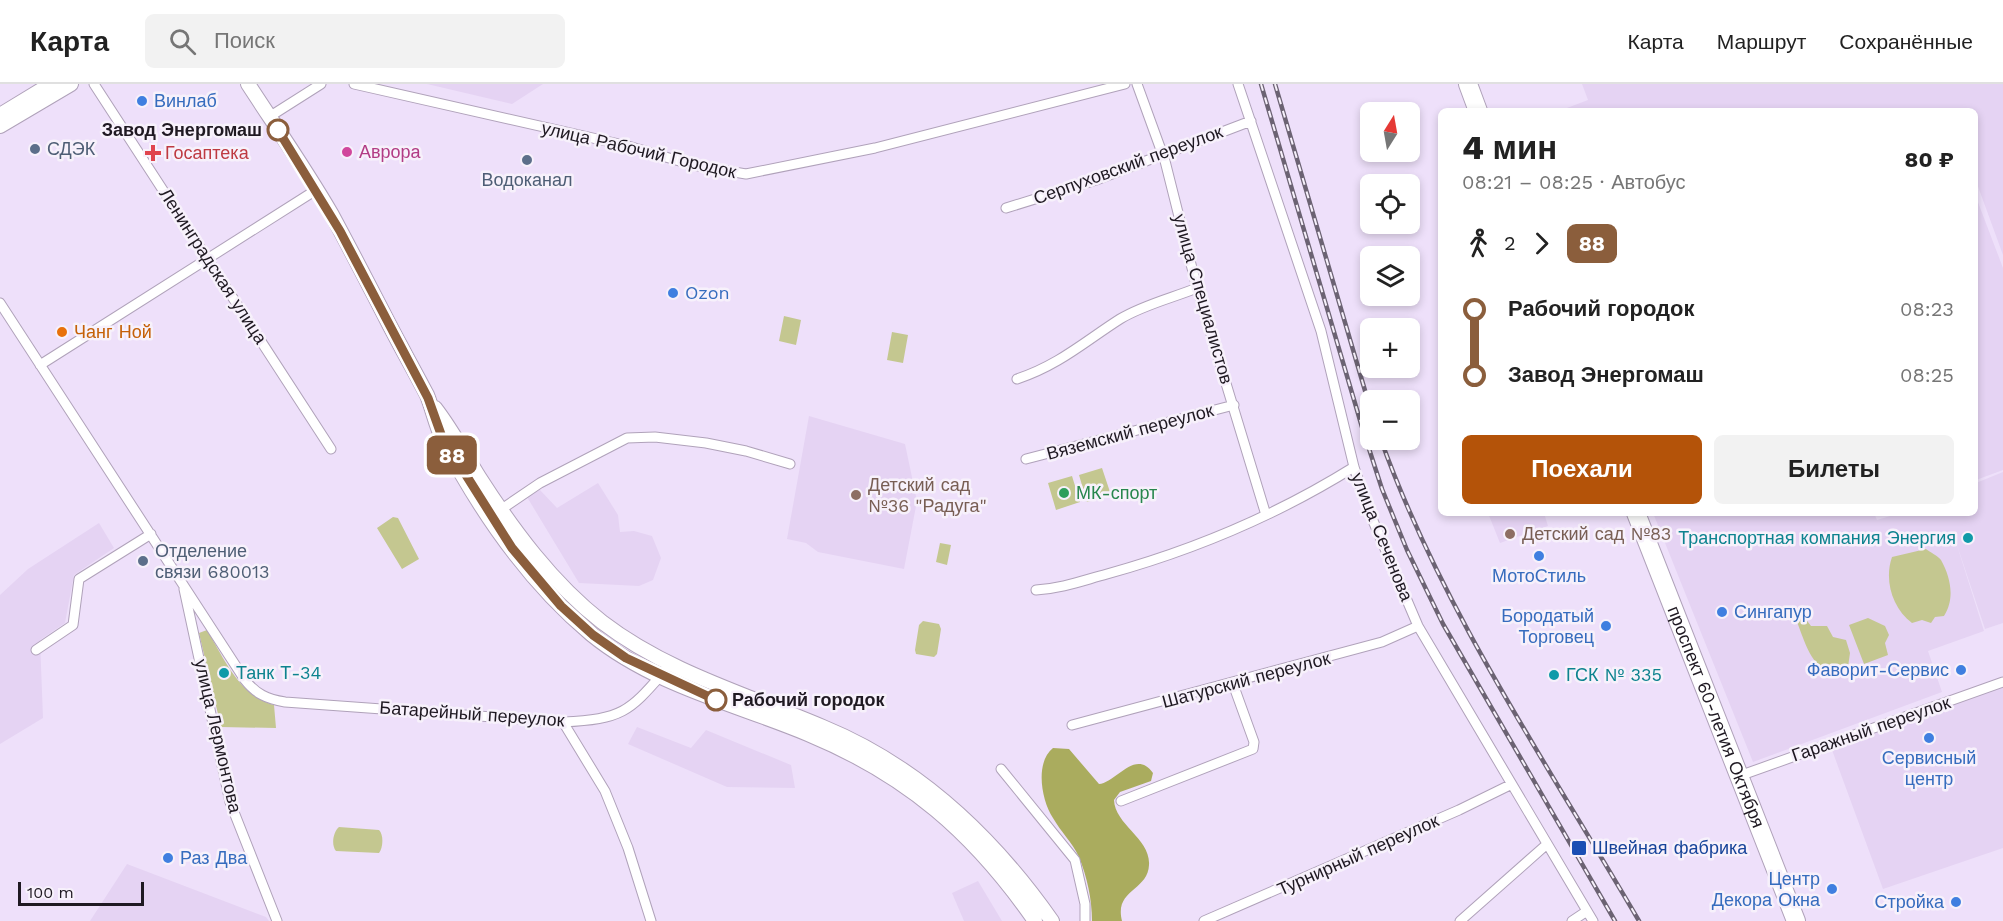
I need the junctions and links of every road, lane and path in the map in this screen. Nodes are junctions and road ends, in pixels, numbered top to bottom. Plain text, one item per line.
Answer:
1 (51, 84) edge
2 (71, 84) edge
3 (94, 84) edge
4 (248, 84) edge
5 (321, 84) edge
6 (354, 84) edge
7 (1125, 84) edge
8 (1137, 84) edge
9 (1238, 84) edge
10 (1468, 84) edge
11 (1477, 108) edge
12 (0, 115) edge
13 (269, 117) junction
14 (1251, 121) junction
15 (0, 126) edge
16 (1162, 153) junction
17 (316, 190) junction
18 (1006, 208) dead end
19 (208, 259) junction
20 (1197, 288) junction
21 (0, 303) edge
22 (40, 365) junction
23 (1017, 379) dead end
24 (1233, 405) junction
25 (331, 449) dead end
26 (1026, 459) dead end
27 (790, 464) dead end
28 (1354, 466) junction
29 (496, 513) junction
30 (1266, 515) junction
31 (1637, 516) edge
32 (151, 534) junction
33 (182, 581) junction
34 (1036, 590) dead end
35 (1418, 626) junction
36 (36, 650) dead end
37 (671, 664) junction
38 (661, 675) junction
39 (2003, 682) edge
40 (1233, 684) junction
41 (254, 691) joint
42 (563, 722) junction
43 (1072, 725) dead end
44 (1001, 769) dead end
45 (1738, 776) junction
46 (1510, 785) junction
47 (1121, 801) dead end
48 (1546, 845) junction
49 (1024, 894) junction
50 (1587, 911) junction
51 (277, 921) edge
52 (651, 921) edge
53 (1035, 921) edge
54 (1052, 921) edge
55 (1085, 921) edge
56 (1204, 921) edge
57 (1460, 921) edge
58 (1572, 921) edge
59 (1593, 921) edge
60 (1796, 921) edge

1 - 12 main road
2 - 15 main road
3 - 19 street, Ленинградская улица
4 - 13 main road
5 - 13 street
6 - 7 street, улица Рабочий Городок
8 - 16 street, улица Специалистов
9 - 14 street, улица Сеченова
10 - 11 highway
13 - 17 main road
14 - 16 street, Серпуховский переулок
14 - 28 street, улица Сеченова
16 - 18 street, Серпуховский переулок
16 - 20 street, улица Специалистов
17 - 19 street
17 - 29 main road
19 - 22 street
19 - 25 street, Ленинградская улица
20 - 23 street
20 - 24 street, улица Специалистов
21 - 22 street, улица Лермонтова
22 - 32 street, улица Лермонтова
24 - 26 street, Вяземский переулок
24 - 30 street, улица Специалистов
27 - 29 street
28 - 30 street
28 - 35 street, улица Сеченова
29 - 37 main road
29 - 38 main road
30 - 34 street
31 - 45 highway, проспект 60-летия Октября
32 - 33 street, улица Лермонтова
32 - 36 street
33 - 41 street, улица Лермонтова
33 - 51 street, улица Лермонтова
35 - 40 street, Шатурский переулок
35 - 46 street, улица Сеченова
37 - 38 street, Батарейный переулок
37 - 49 main road
38 - 42 street, Батарейный переулок
38 - 49 main road
39 - 45 street, Гаражный переулок
40 - 43 street, Шатурский переулок
40 - 47 street
41 - 42 street, Батарейный переулок
42 - 52 street
44 - 55 street
45 - 60 highway, проспект 60-летия Октября
46 - 48 street, улица Сеченова
46 - 56 street, Турнирный переулок
48 - 50 street, улица Сеченова
48 - 57 street
49 - 53 main road
49 - 54 main road
50 - 58 street
50 - 59 street, улица Сеченова

